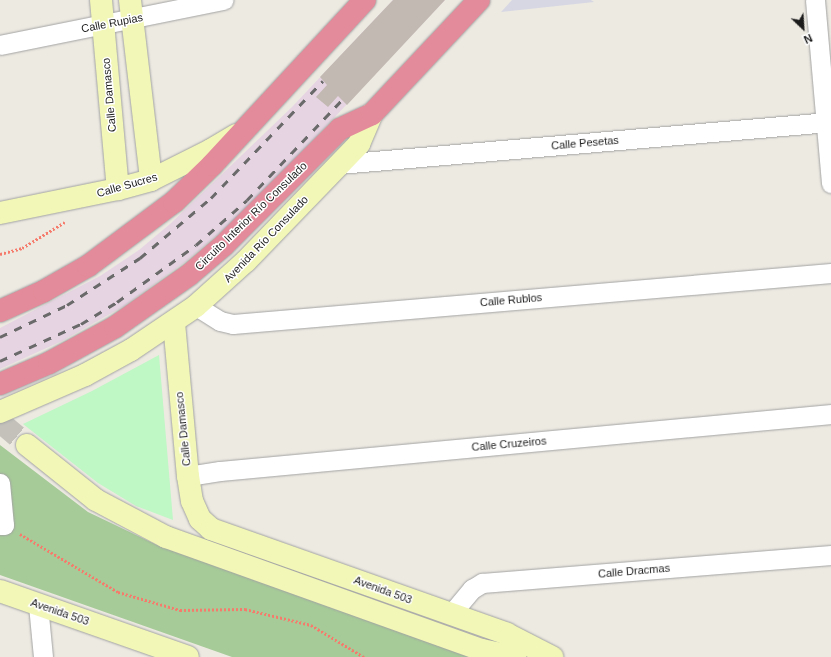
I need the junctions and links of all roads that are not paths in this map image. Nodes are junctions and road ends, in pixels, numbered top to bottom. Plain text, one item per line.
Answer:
1 (101, 0) edge
2 (224, 0) edge
3 (365, 0) edge
4 (479, 0) edge
5 (815, 0) edge
6 (131, 9) edge
7 (103, 24) junction
8 (0, 45) edge
9 (372, 114) junction
10 (828, 123) edge
11 (244, 130) junction
12 (339, 164) junction
13 (151, 180) junction
14 (831, 183) edge
15 (118, 189) junction
16 (0, 213) edge
17 (831, 273) edge
18 (196, 306) junction
19 (0, 311) edge
20 (174, 323) junction
21 (0, 384) edge
22 (0, 412) edge
23 (831, 414) edge
24 (27, 445) tunnel mouth
25 (188, 476) junction
26 (0, 483) edge
27 (2, 525) edge
28 (211, 529) joint
29 (831, 554) edge
30 (0, 590) edge
31 (38, 605) junction
32 (451, 614) junction
33 (134, 638) junction
34 (43, 657) edge
35 (150, 657) edge
36 (188, 657) edge
37 (515, 657) edge
38 (552, 657) edge

1 - 7 main road, Calle Damasco
2 - 6 street, Calle Rupias
3 - 11 highway
4 - 9 highway, Avenida Río Consulado
5 - 10 street
6 - 7 street, Calle Rupias
6 - 13 main road
7 - 8 street, Calle Rupias
7 - 15 main road, Calle Damasco
9 - 12 main road, Avenida Río Consulado
9 - 21 highway, Circuito Interior Río Consulado
10 - 12 street, Calle Pesetas
10 - 14 street
11 - 13 main road, Calle Sucres
11 - 19 highway
12 - 18 main road, Avenida Río Consulado
13 - 15 main road, Calle Sucres
15 - 16 main road, Calle Sucres
17 - 18 street, Calle Rublos
18 - 20 main road, Avenida Río Consulado
20 - 22 main road, Avenida Río Consulado
20 - 25 main road, Calle Damasco
23 - 25 street, Calle Cruzeiros
24 - 37 main road
25 - 28 main road, Calle Damasco
26 - 27 street
28 - 32 main road, Avenida 503
29 - 32 street, Calle Dracmas
30 - 31 main road, Avenida 503
31 - 33 main road, Avenida 503
31 - 34 street
32 - 38 main road, Avenida 503
33 - 35 main road
33 - 36 main road, Avenida 503

